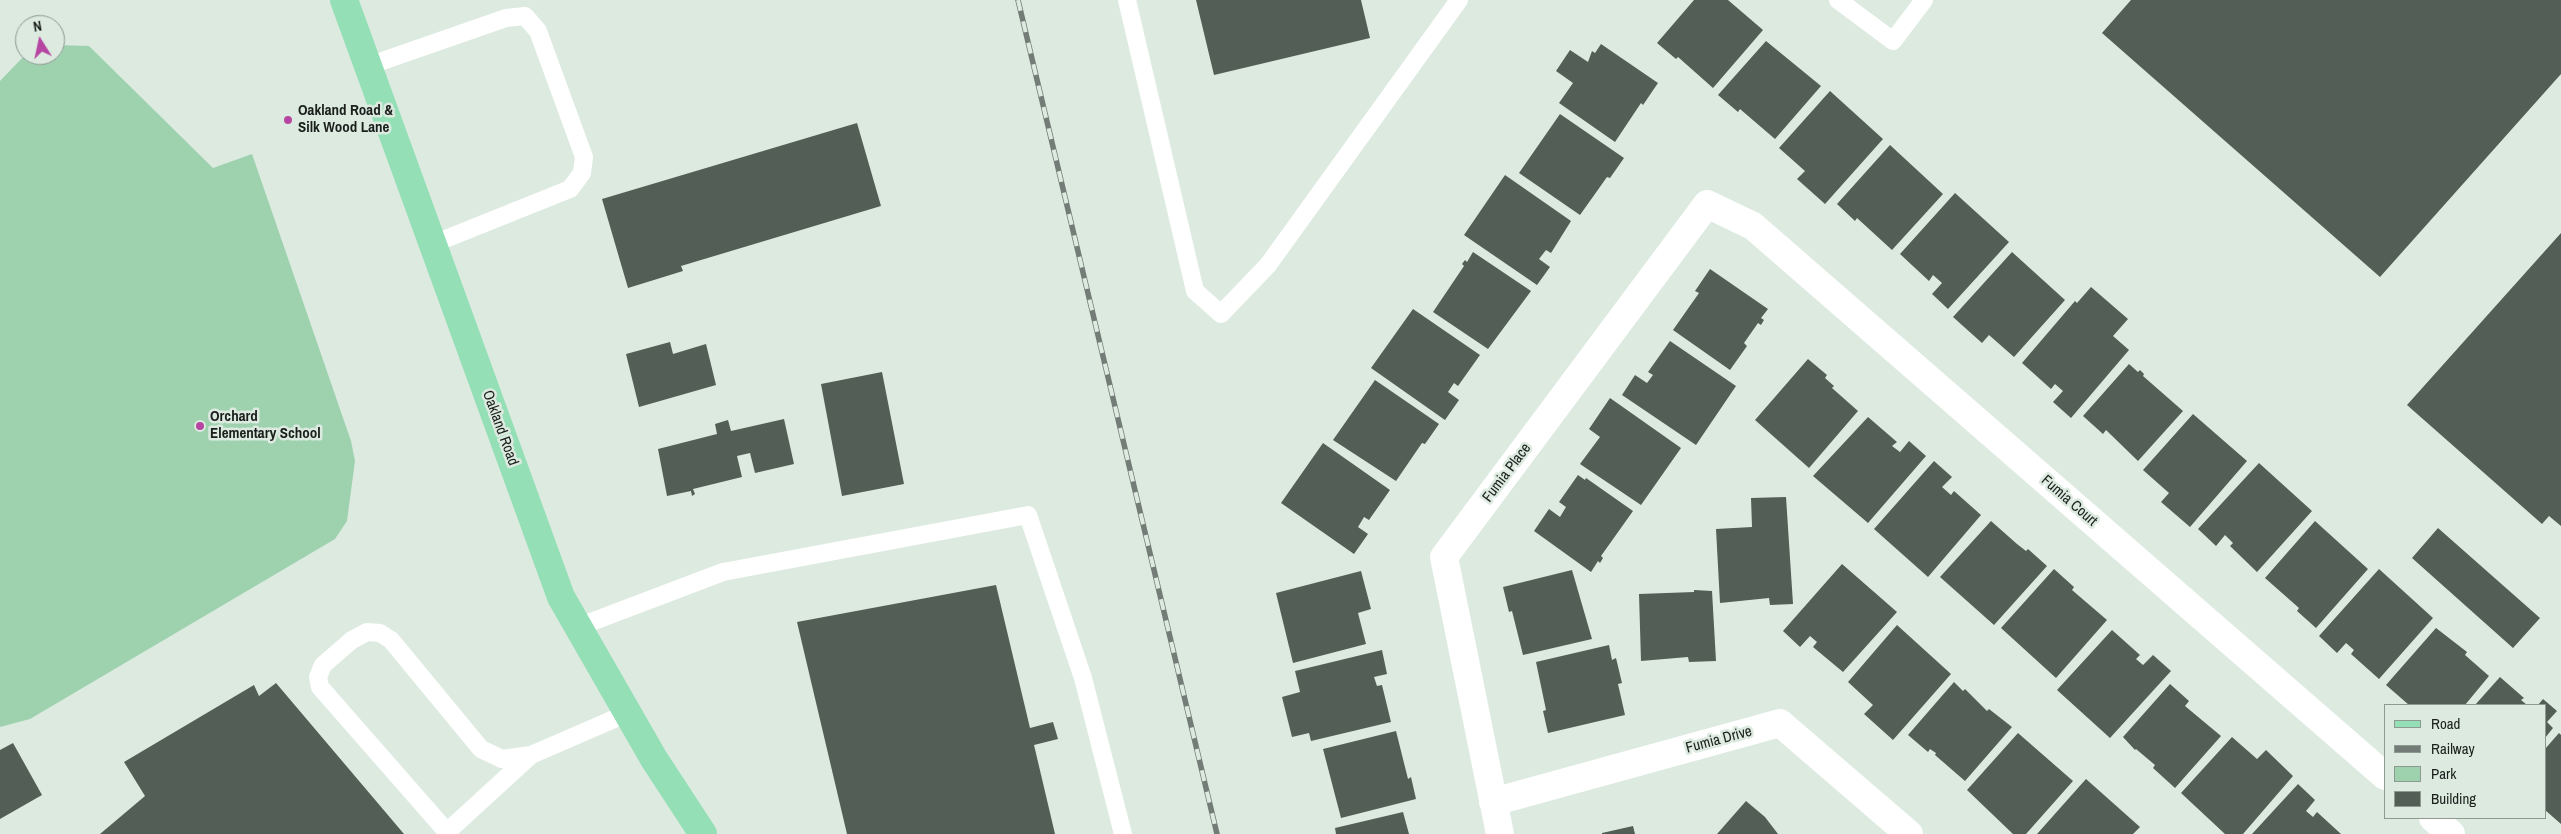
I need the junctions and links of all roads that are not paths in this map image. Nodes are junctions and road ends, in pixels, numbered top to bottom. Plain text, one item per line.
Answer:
1 (344, 0) edge
2 (1127, 0) edge
3 (1458, 0) edge
4 (1838, 0) edge
5 (1924, 0) edge
6 (368, 66) junction
7 (1754, 226) joint
8 (433, 244) junction
9 (578, 627) junction
10 (628, 713) junction
11 (531, 755) junction
12 (2384, 775) edge
13 (1493, 802) junction
14 (2434, 819) edge
15 (703, 834) edge
16 (1123, 834) edge
17 (1500, 834) edge
18 (1909, 834) edge
19 (2451, 834) edge

1 - 6 main road, Oakland Road
2 - 3 lane
4 - 5 lane
6 - 8 main road, Oakland Road
6 - 8 lane
7 - 12 street, Fumia Court
7 - 13 street, Fumia Place
8 - 9 main road, Oakland Road
9 - 10 main road, Oakland Road
9 - 16 lane
10 - 11 lane
10 - 15 main road, Oakland Road
11 - 11 lane
13 - 17 street, Fumia Place
13 - 18 street, Fumia Drive
14 - 19 street

